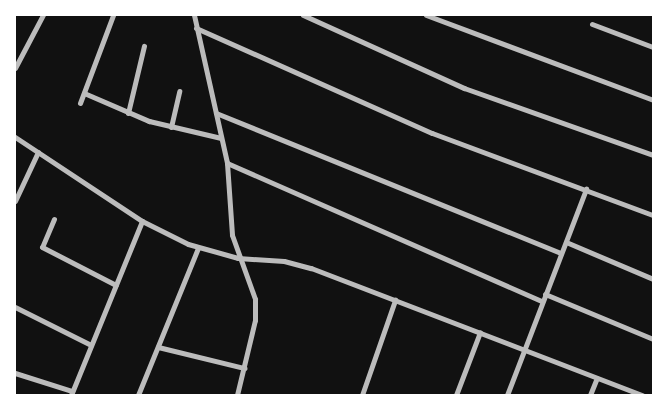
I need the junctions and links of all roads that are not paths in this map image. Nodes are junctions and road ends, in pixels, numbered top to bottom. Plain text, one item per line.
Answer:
1 (44, 15) edge
2 (113, 15) edge
3 (194, 15) edge
4 (303, 15) edge
5 (426, 15) edge
6 (592, 24) dead end
7 (196, 28) junction
8 (144, 46) dead end
9 (653, 48) edge
10 (15, 68) edge
11 (179, 91) dead end
12 (84, 94) junction
13 (653, 100) edge
14 (80, 103) dead end
15 (128, 113) junction
16 (216, 113) junction
17 (171, 127) junction
18 (15, 137) edge
19 (221, 138) junction
20 (38, 152) junction
21 (653, 155) edge
22 (227, 163) junction
23 (586, 189) junction
24 (15, 201) edge
25 (653, 216) edge
26 (54, 219) dead end
27 (142, 221) junction
28 (566, 242) junction
29 (198, 248) junction
30 (562, 253) junction
31 (238, 258) junction
32 (653, 279) edge
33 (116, 285) junction
34 (545, 294) junction
35 (395, 300) junction
36 (542, 301) junction
37 (15, 307) edge
38 (480, 332) junction
39 (653, 339) edge
40 (91, 345) junction
41 (158, 347) junction
42 (526, 348) junction
43 (244, 368) junction
44 (15, 373) edge
45 (597, 378) junction
46 (72, 393) edge
47 (138, 395) edge
48 (237, 395) edge
49 (362, 395) edge
50 (456, 395) edge
51 (507, 395) edge
52 (590, 395) edge
53 (642, 395) edge

1 - 10 street
2 - 12 street
3 - 7 street
4 - 21 street
5 - 13 street
6 - 9 street
7 - 16 street
7 - 23 street
8 - 15 street
11 - 17 street
12 - 14 street
12 - 15 street
15 - 17 street
16 - 19 street
16 - 30 street
17 - 19 street
18 - 20 street
19 - 22 street
20 - 24 street
20 - 27 street
22 - 31 street
22 - 36 street
23 - 25 street
23 - 28 street
26 - 33 street
27 - 29 street
27 - 33 street
28 - 30 street
28 - 32 street
29 - 31 street
29 - 41 street
30 - 34 street
31 - 35 street
31 - 43 street
33 - 40 street
34 - 36 street
34 - 39 street
35 - 38 street
35 - 49 street
36 - 42 street
37 - 40 street
38 - 42 street
38 - 50 street
40 - 46 street
41 - 43 street
41 - 47 street
42 - 45 street
42 - 51 street
43 - 48 street
44 - 46 street
45 - 52 street
45 - 53 street

